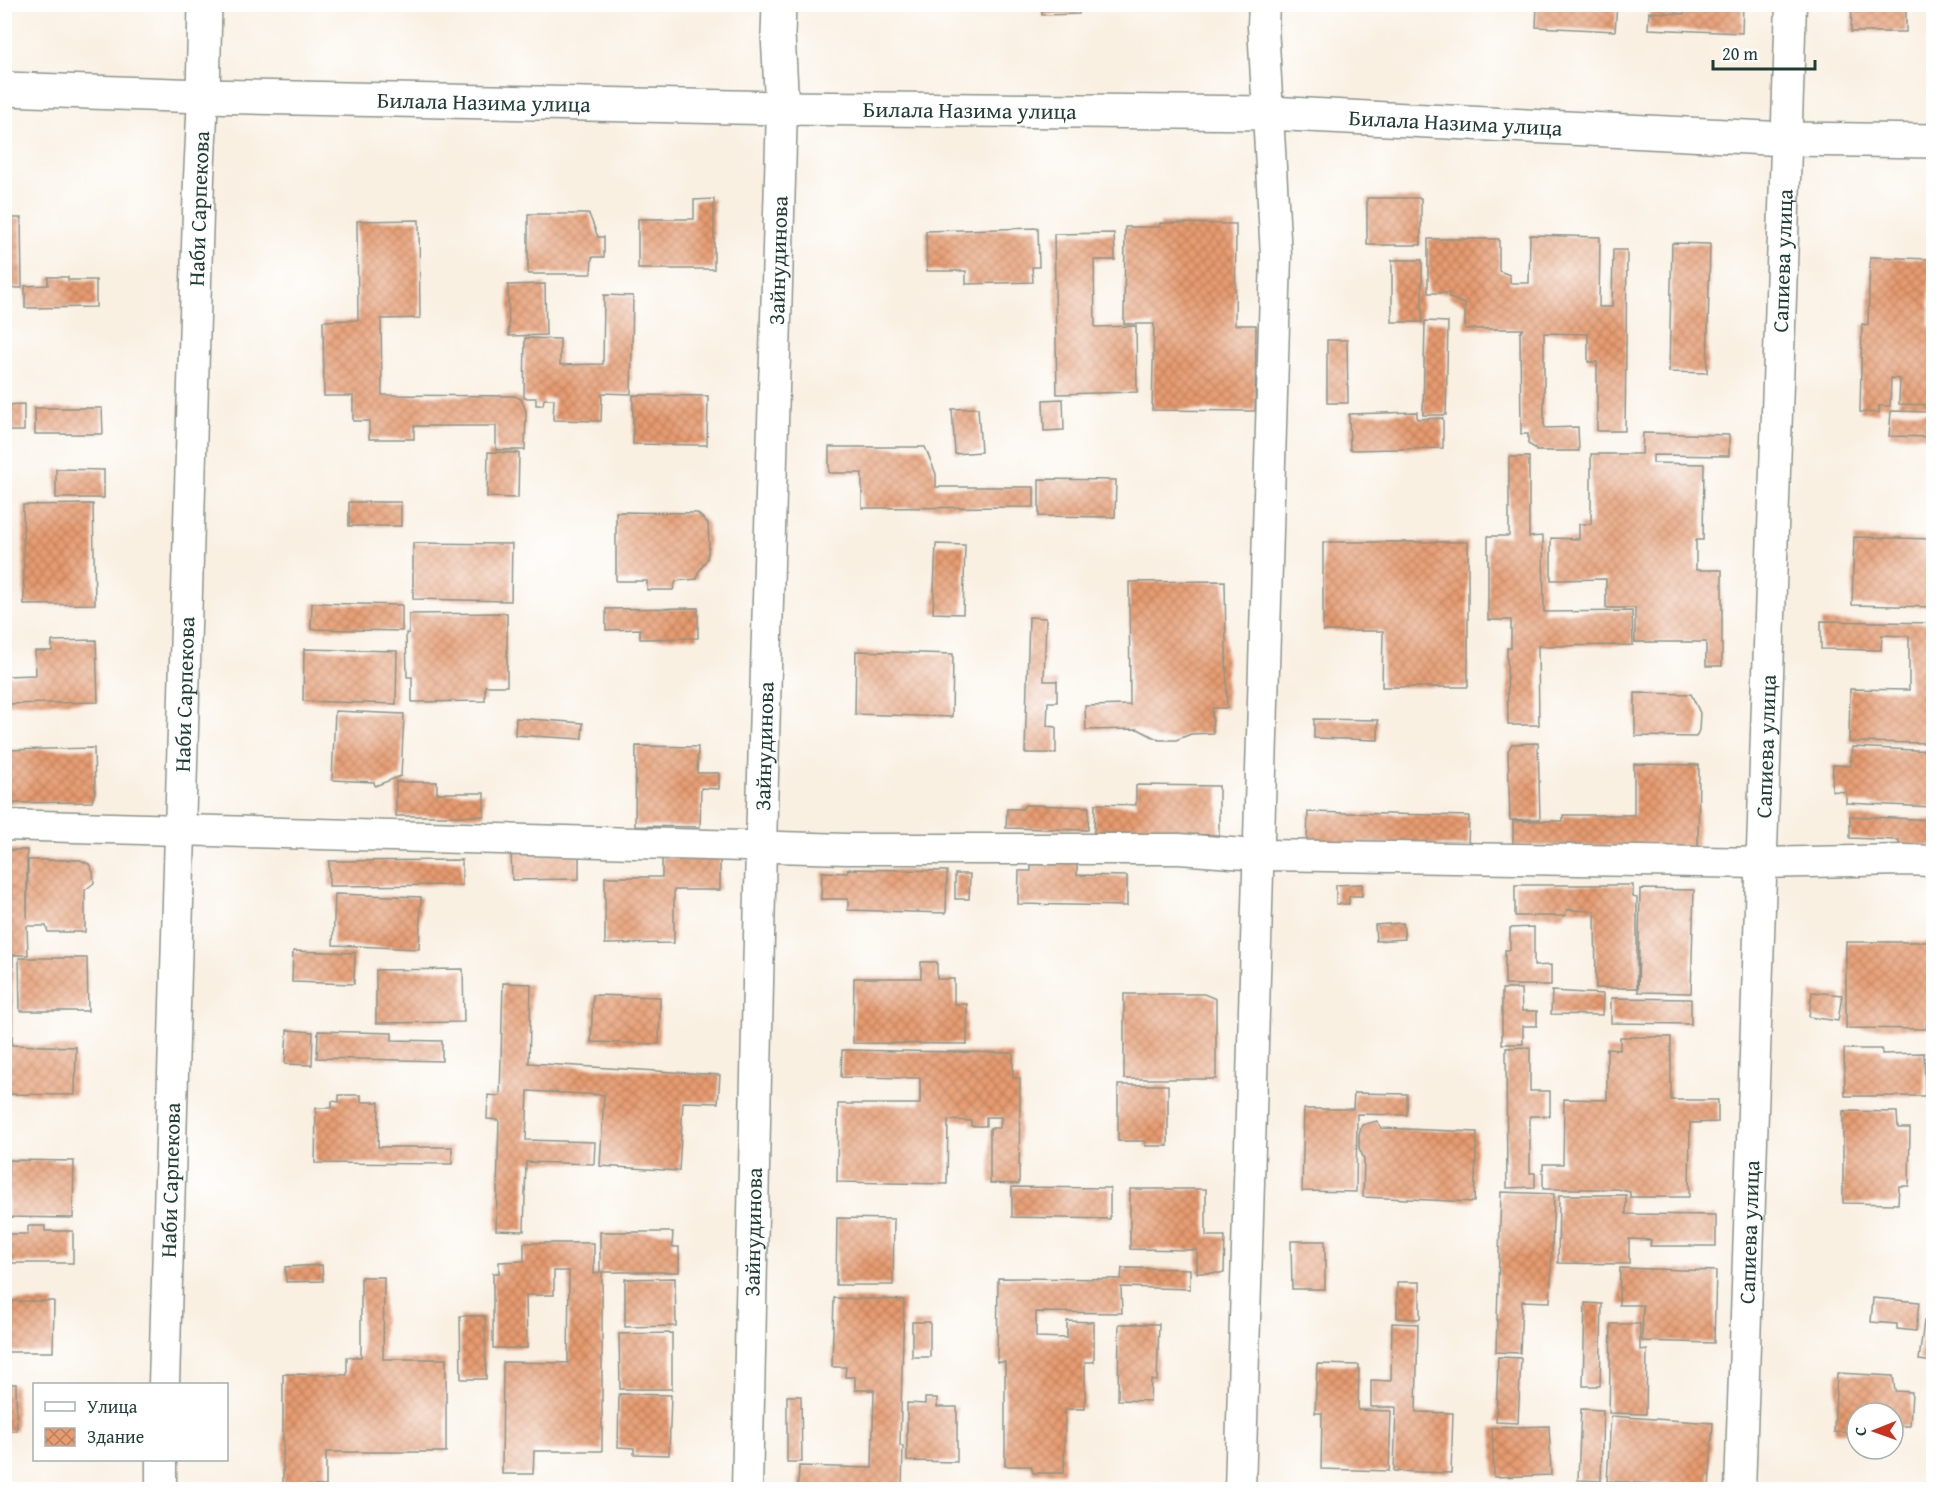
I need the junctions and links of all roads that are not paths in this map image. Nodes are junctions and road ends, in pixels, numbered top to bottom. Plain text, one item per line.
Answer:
1 (206, 4) edge
2 (778, 4) edge
3 (1264, 4) edge
4 (1791, 4) edge
5 (4, 89) edge
6 (203, 96) junction
7 (782, 108) junction
8 (1268, 113) junction
9 (1788, 139) junction
10 (1934, 141) edge
11 (4, 825) edge
12 (180, 829) junction
13 (761, 845) junction
14 (1258, 855) junction
15 (1934, 861) edge
16 (1762, 863) junction
17 (164, 1383) edge
18 (162, 1461) edge
19 (161, 1490) edge
20 (747, 1490) edge
21 (1240, 1490) edge
22 (1740, 1490) edge

1 - 6 street, Наби Сарпекова
2 - 7 street, Зайнудинова
3 - 8 street
4 - 9 street, Сапиева улица
5 - 6 street, Билала Назима улица
6 - 7 street, Билала Назима улица
6 - 12 street, Наби Сарпекова
7 - 8 street, Билала Назима улица
7 - 13 street, Зайнудинова
8 - 9 street, Билала Назима улица
8 - 14 street
9 - 10 street, Билала Назима улица
9 - 16 street, Сапиева улица
11 - 12 street
12 - 13 street
12 - 17 street, Наби Сарпекова
13 - 14 street
13 - 20 street, Зайнудинова
14 - 16 street
14 - 21 street
15 - 16 street
16 - 22 street, Сапиева улица
18 - 19 street

